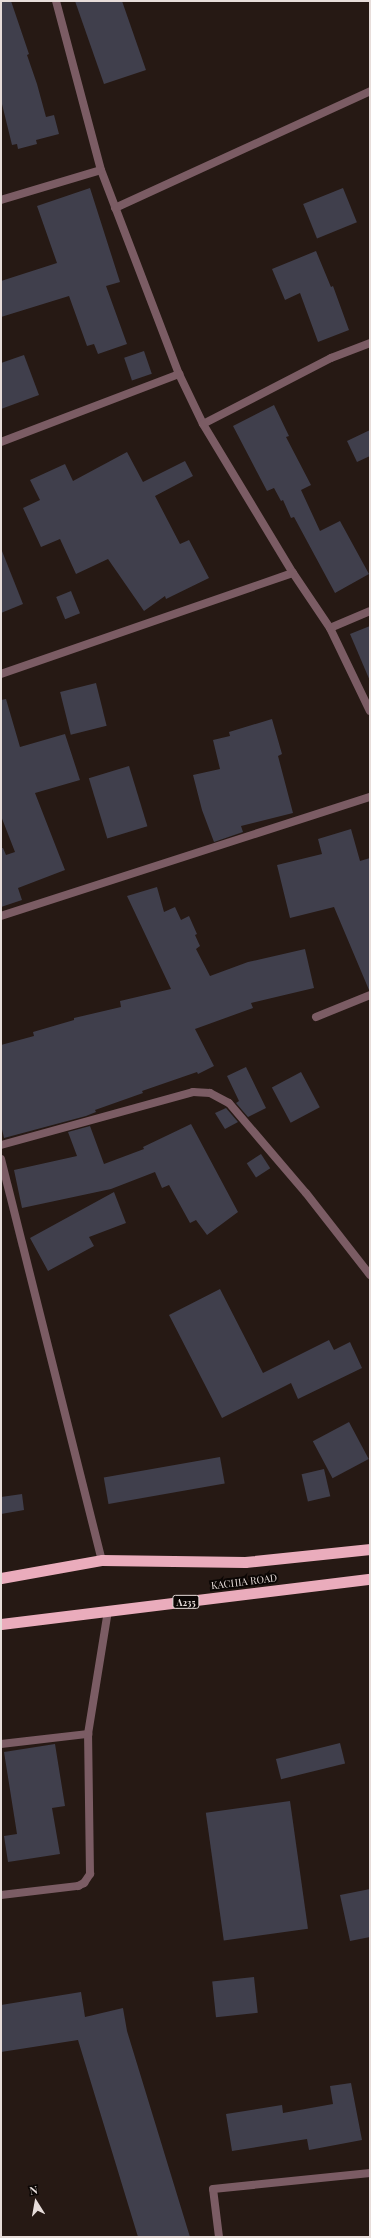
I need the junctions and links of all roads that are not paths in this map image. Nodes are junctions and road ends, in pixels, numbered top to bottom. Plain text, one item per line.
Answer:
1 (56, 1) edge
2 (370, 91) edge
3 (101, 170) junction
4 (1, 200) edge
5 (116, 208) junction
6 (370, 343) edge
7 (179, 374) junction
8 (203, 424) junction
9 (1, 442) edge
10 (293, 573) junction
11 (370, 611) edge
12 (330, 628) junction
13 (1, 674) edge
14 (370, 712) edge
15 (370, 797) edge
16 (1, 916) edge
17 (370, 995) edge
18 (316, 1017) dead end
19 (1, 1145) edge
20 (1, 1159) edge
21 (370, 1275) edge
22 (370, 1549) edge
23 (102, 1560) junction
24 (1, 1578) edge
25 (370, 1579) edge
26 (108, 1611) junction
27 (1, 1624) edge
28 (88, 1734) junction
29 (1, 1744) edge
30 (1, 1895) edge
31 (370, 2173) edge
32 (219, 2237) edge

1 - 3 street
2 - 5 street
3 - 4 street
3 - 5 street
5 - 7 street
6 - 8 street
7 - 8 street
7 - 9 street
8 - 10 street
10 - 12 street
10 - 13 street
11 - 12 street
12 - 14 street
15 - 16 street
17 - 18 street
19 - 21 street
20 - 23 street
22 - 23 highway, KACHIA ROAD
23 - 24 highway, KACHIA ROAD
25 - 26 highway, KACHIA ROAD / A235
26 - 27 highway, KACHIA ROAD / A235
26 - 28 street
28 - 29 street
28 - 30 street
31 - 32 street

